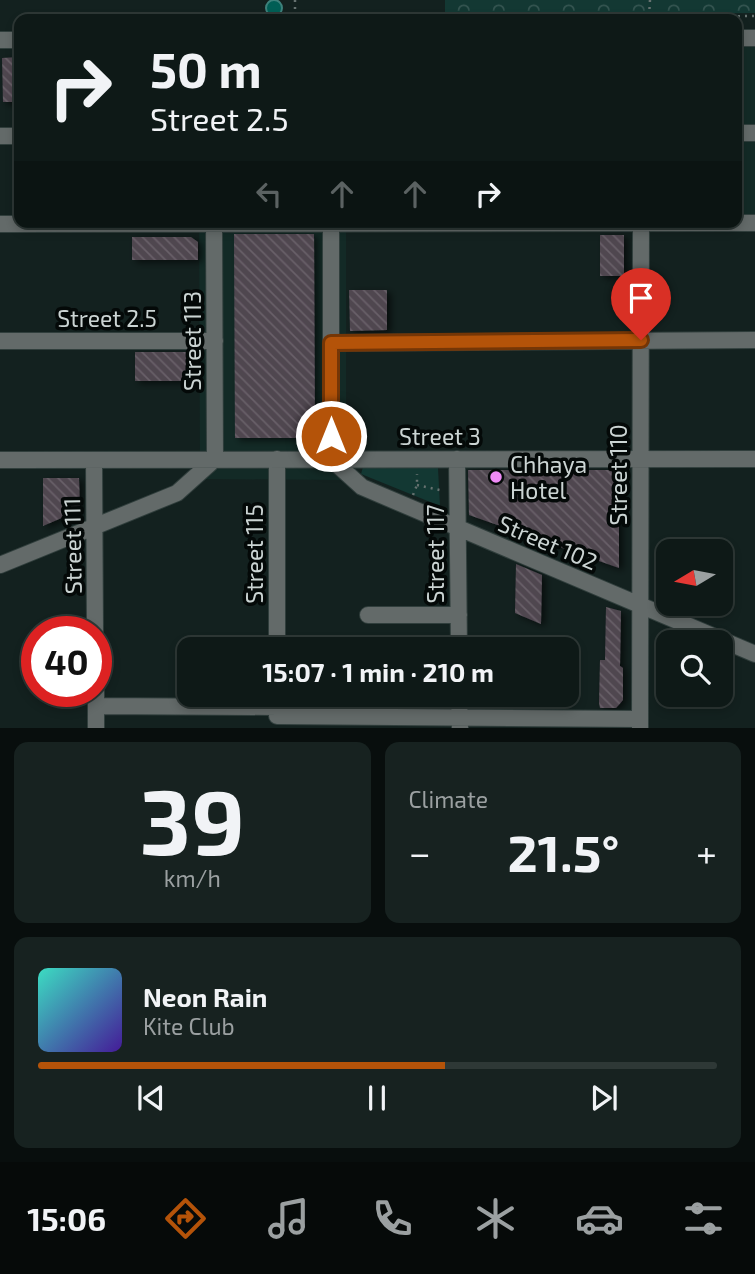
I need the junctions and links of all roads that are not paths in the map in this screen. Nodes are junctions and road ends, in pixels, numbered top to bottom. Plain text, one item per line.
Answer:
1 (214, 228) edge
2 (331, 228) edge
3 (641, 228) edge
4 (641, 340) junction
5 (755, 340) edge
6 (0, 341) edge
7 (215, 341) junction
8 (331, 343) junction
9 (215, 459) junction
10 (277, 459) junction
11 (331, 459) junction
12 (457, 459) junction
13 (642, 459) junction
14 (755, 459) edge
15 (0, 460) edge
16 (94, 460) junction
17 (94, 526) junction
18 (458, 529) junction
19 (0, 565) edge
20 (640, 606) junction
21 (368, 615) dead end
22 (459, 615) junction
23 (95, 616) edge
24 (277, 637) edge
25 (459, 637) edge
26 (755, 654) edge
27 (112, 700) edge
28 (96, 707) edge
29 (277, 711) edge
30 (460, 722) edge
31 (640, 723) edge
32 (96, 728) edge

1 - 7 street, Street 113
2 - 8 street
3 - 4 street, Street 110
4 - 5 street
4 - 8 street
4 - 13 street, Street 110
6 - 7 street, Street 2.5
7 - 9 street, Street 113
8 - 11 street
9 - 10 street, Street 3
9 - 16 street, Street 3
9 - 17 street
10 - 11 street, Street 3
10 - 24 street, Street 115
11 - 12 street, Street 3
11 - 18 street, Street 102
12 - 13 street, Street 3
12 - 18 street, Street 117
13 - 14 street, Street 3
13 - 20 street, Street 110
15 - 16 street, Street 3
16 - 17 street, Street 111
17 - 19 street
17 - 23 street, Street 111
18 - 20 street, Street 102
18 - 22 street, Street 117
20 - 26 street, Street 102
20 - 31 street, Street 110
21 - 22 street
22 - 25 street, Street 117
27 - 29 street
28 - 32 street
29 - 30 street
30 - 31 street

